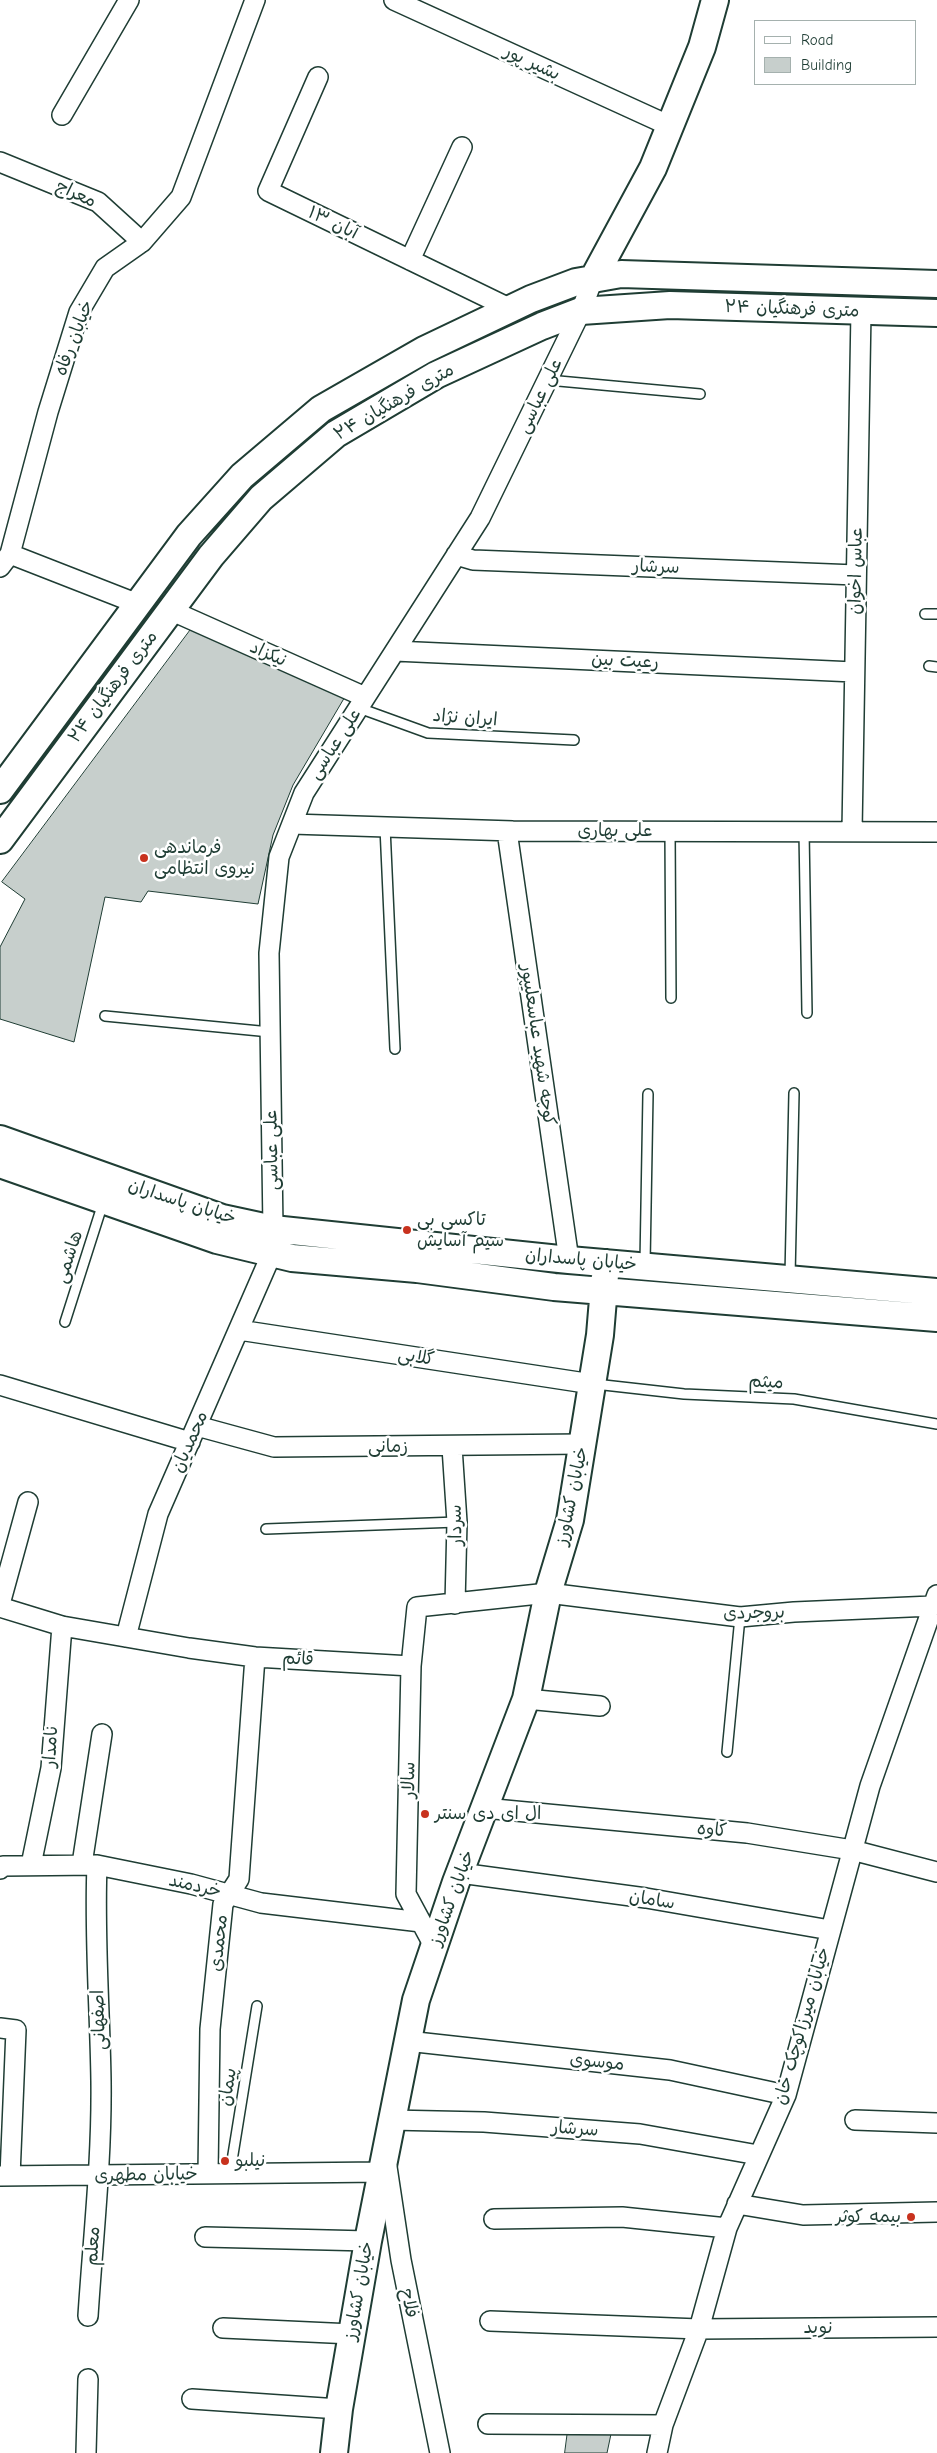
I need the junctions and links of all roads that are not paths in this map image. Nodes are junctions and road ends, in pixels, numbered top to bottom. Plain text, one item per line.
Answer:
1 (129, 0) edge
2 (255, 0) edge
3 (394, 0) edge
4 (715, 0) edge
5 (318, 77) dead end
6 (62, 116) dead end
7 (670, 126) junction
8 (462, 147) dead end
9 (0, 162) edge
10 (142, 242) junction
11 (410, 260) junction
12 (593, 279) junction
13 (863, 282) junction
14 (937, 284) edge
15 (511, 309) junction
16 (581, 311) junction
17 (861, 311) junction
18 (937, 313) edge
19 (547, 380) junction
20 (700, 394) dead end
21 (456, 556) junction
22 (5, 560) edge
23 (856, 575) junction
24 (138, 604) junction
25 (170, 610) junction
26 (925, 614) dead end
27 (937, 614) edge
28 (395, 651) junction
29 (854, 672) junction
30 (362, 703) junction
31 (574, 740) dead end
32 (0, 790) edge
33 (292, 824) junction
34 (385, 827) junction
35 (507, 831) junction
36 (670, 831) junction
37 (804, 831) junction
38 (852, 831) junction
39 (937, 832) edge
40 (0, 840) edge
41 (671, 998) dead end
42 (807, 1013) dead end
43 (105, 1016) dead end
44 (270, 1032) junction
45 (395, 1050) dead end
46 (794, 1093) dead end
47 (648, 1094) dead end
48 (0, 1139) edge
49 (0, 1164) edge
50 (104, 1201) junction
51 (273, 1241) junction
52 (569, 1260) junction
53 (606, 1263) junction
54 (645, 1266) junction
55 (790, 1279) junction
56 (604, 1290) junction
57 (937, 1292) edge
58 (937, 1318) edge
59 (65, 1322) dead end
60 (239, 1330) junction
61 (592, 1384) junction
62 (0, 1385) edge
63 (937, 1424) edge
64 (193, 1434) junction
65 (583, 1444) junction
66 (452, 1446) junction
67 (28, 1502) dead end
68 (457, 1522) junction
69 (266, 1529) dead end
70 (548, 1593) junction
71 (934, 1600) edge
72 (455, 1604) junction
73 (0, 1606) edge
74 (740, 1617) junction
75 (62, 1626) junction
76 (126, 1637) junction
77 (255, 1656) junction
78 (411, 1666) junction
79 (526, 1699) junction
80 (600, 1706) dead end
81 (102, 1734) dead end
82 (727, 1752) dead end
83 (484, 1808) junction
84 (852, 1850) junction
85 (90, 1864) junction
86 (32, 1865) junction
87 (0, 1869) edge
88 (937, 1872) edge
89 (466, 1874) junction
90 (229, 1894) junction
91 (422, 1922) junction
92 (830, 1930) junction
93 (434, 1946) junction
94 (258, 2006) dead end
95 (0, 2028) edge
96 (406, 2041) junction
97 (786, 2095) junction
98 (390, 2120) junction
99 (855, 2120) dead end
100 (937, 2123) edge
101 (758, 2155) junction
102 (383, 2162) junction
103 (230, 2173) junction
104 (208, 2174) junction
105 (98, 2175) junction
106 (5, 2176) edge
107 (737, 2204) junction
108 (937, 2212) edge
109 (494, 2219) dead end
110 (727, 2228) junction
111 (205, 2237) dead end
112 (368, 2241) junction
113 (88, 2316) dead end
114 (490, 2321) dead end
115 (937, 2327) edge
116 (223, 2328) dead end
117 (699, 2329) junction
118 (352, 2334) junction
119 (88, 2380) dead end
120 (192, 2399) dead end
121 (339, 2409) junction
122 (488, 2424) dead end
123 (664, 2425) junction
124 (86, 2453) edge
125 (334, 2453) edge
126 (440, 2453) edge
127 (657, 2453) edge

1 - 6 street
2 - 10 street, خیابان رفاه
3 - 7 street, بشیر پور
4 - 7 main road
5 - 11 street, ۱۳ آبان
7 - 12 main road
8 - 11 street
9 - 10 street, معراج
10 - 22 street, خیابان رفاه
11 - 15 street, ۱۳ آبان
12 - 13 main road, ۲۴ متری فرهنگیان
12 - 15 main road, ۲۴ متری فرهنگیان
12 - 16 street, علی عباسی
13 - 14 main road, ۲۴ متری فرهنگیان
13 - 17 main road
15 - 24 main road, ۲۴ متری فرهنگیان
16 - 17 main road, ۲۴ متری فرهنگیان
16 - 19 street, علی عباسی
16 - 25 main road, ۲۴ متری فرهنگیان
17 - 18 main road, ۲۴ متری فرهنگیان
17 - 23 street, عباس اخوان
19 - 20 lane
19 - 21 street, علی عباسی
21 - 23 street, سرشار
21 - 28 street, علی عباسی
22 - 24 street
23 - 29 street, عباس اخوان
24 - 32 main road, ۲۴ متری فرهنگیان
25 - 30 street, نیکزاد
25 - 40 main road, ۲۴ متری فرهنگیان
26 - 27 lane
28 - 29 street, رعیت بین
28 - 30 street, علی عباسی
29 - 38 street, عباس اخوان
30 - 31 lane, ایران نژاد
30 - 33 street, علی عباسی
33 - 34 street, علی بهاری
33 - 44 street, علی عباسی
34 - 35 street, علی بهاری
34 - 45 lane
35 - 36 street, علی بهاری
35 - 52 street, کوچه شهید عباسعلیپور
36 - 37 street, علی بهاری
36 - 41 lane
37 - 38 street, علی بهاری
37 - 42 lane
38 - 39 street, علی بهاری
43 - 44 lane
44 - 51 street, علی عباسی
46 - 55 lane
47 - 54 lane
48 - 51 main road, خیابان پاسداران
49 - 50 main road, خیابان پاسداران
50 - 51 main road, خیابان پاسداران
50 - 59 lane, هاشمی
51 - 52 main road, خیابان پاسداران
51 - 56 main road, خیابان پاسداران
51 - 60 street, محمدیان
52 - 53 main road, خیابان پاسداران
53 - 54 main road, خیابان پاسداران
53 - 56 main road, خیابان کشاورز
54 - 55 main road, خیابان پاسداران
55 - 57 main road, خیابان پاسداران
56 - 58 main road, خیابان پاسداران
56 - 61 main road, خیابان کشاورز
60 - 61 street, گلابی
60 - 64 street, محمدیان
61 - 63 lane, میثم
61 - 65 main road, خیابان کشاورز
62 - 64 street, زمانی
64 - 66 street, زمانی
64 - 76 street, محمدیان
65 - 66 street, زمانی
65 - 70 main road, خیابان کشاورز
66 - 68 street, سردار
67 - 73 street
68 - 69 lane
68 - 72 street, سردار
70 - 72 street
70 - 74 street, بروجردی
70 - 79 main road, خیابان کشاورز
71 - 74 street, بروجردی
71 - 84 street, خیابان میرزاکوچک خان
72 - 78 street
73 - 75 street, قائم
74 - 82 lane
75 - 76 street, قائم
75 - 86 street, نامدار
76 - 77 street, قائم
77 - 78 street, قائم
77 - 90 street, محمدی
78 - 91 street, سالار
79 - 80 street
79 - 83 main road, خیابان کشاورز
81 - 85 street, اصفهانی
83 - 84 street, کاوه
83 - 89 main road, خیابان کشاورز
84 - 88 street, کاوه
84 - 92 street, خیابان میرزاکوچک خان
85 - 86 street, خردمند
85 - 90 street, خردمند
85 - 105 street, اصفهانی
86 - 87 street, خردمند
89 - 92 street, سامان
89 - 93 main road, خیابان کشاورز
90 - 91 street, خردمند
90 - 104 street, محمدی
91 - 93 street, سالار
92 - 97 street, خیابان میرزاکوچک خان
93 - 96 main road, خیابان کشاورز
94 - 103 lane, پیمان
95 - 106 street
96 - 97 street, موسوی
96 - 98 main road, خیابان کشاورز
97 - 101 street, خیابان میرزاکوچک خان
98 - 101 street, سرشار
98 - 102 main road, خیابان کشاورز
99 - 100 street
101 - 107 street, خیابان میرزاکوچک خان
102 - 103 street, خیابان مطهری
102 - 112 main road, خیابان کشاورز
102 - 126 street, فلاح
103 - 104 street, خیابان مطهری
104 - 105 street, خیابان مطهری
105 - 106 street, خیابان مطهری
105 - 113 street, معلم
107 - 108 street
107 - 110 street, خیابان میرزاکوچک خان
109 - 110 street
110 - 117 street, خیابان میرزاکوچک خان
111 - 112 street
112 - 118 main road, خیابان کشاورز
114 - 117 street, نوید
115 - 117 street, نوید
116 - 118 street
117 - 123 street, خیابان میرزاکوچک خان
118 - 121 main road, خیابان کشاورز
119 - 124 street
120 - 121 street
121 - 125 main road, خیابان کشاورز
122 - 123 street
123 - 127 street, خیابان میرزاکوچک خان

